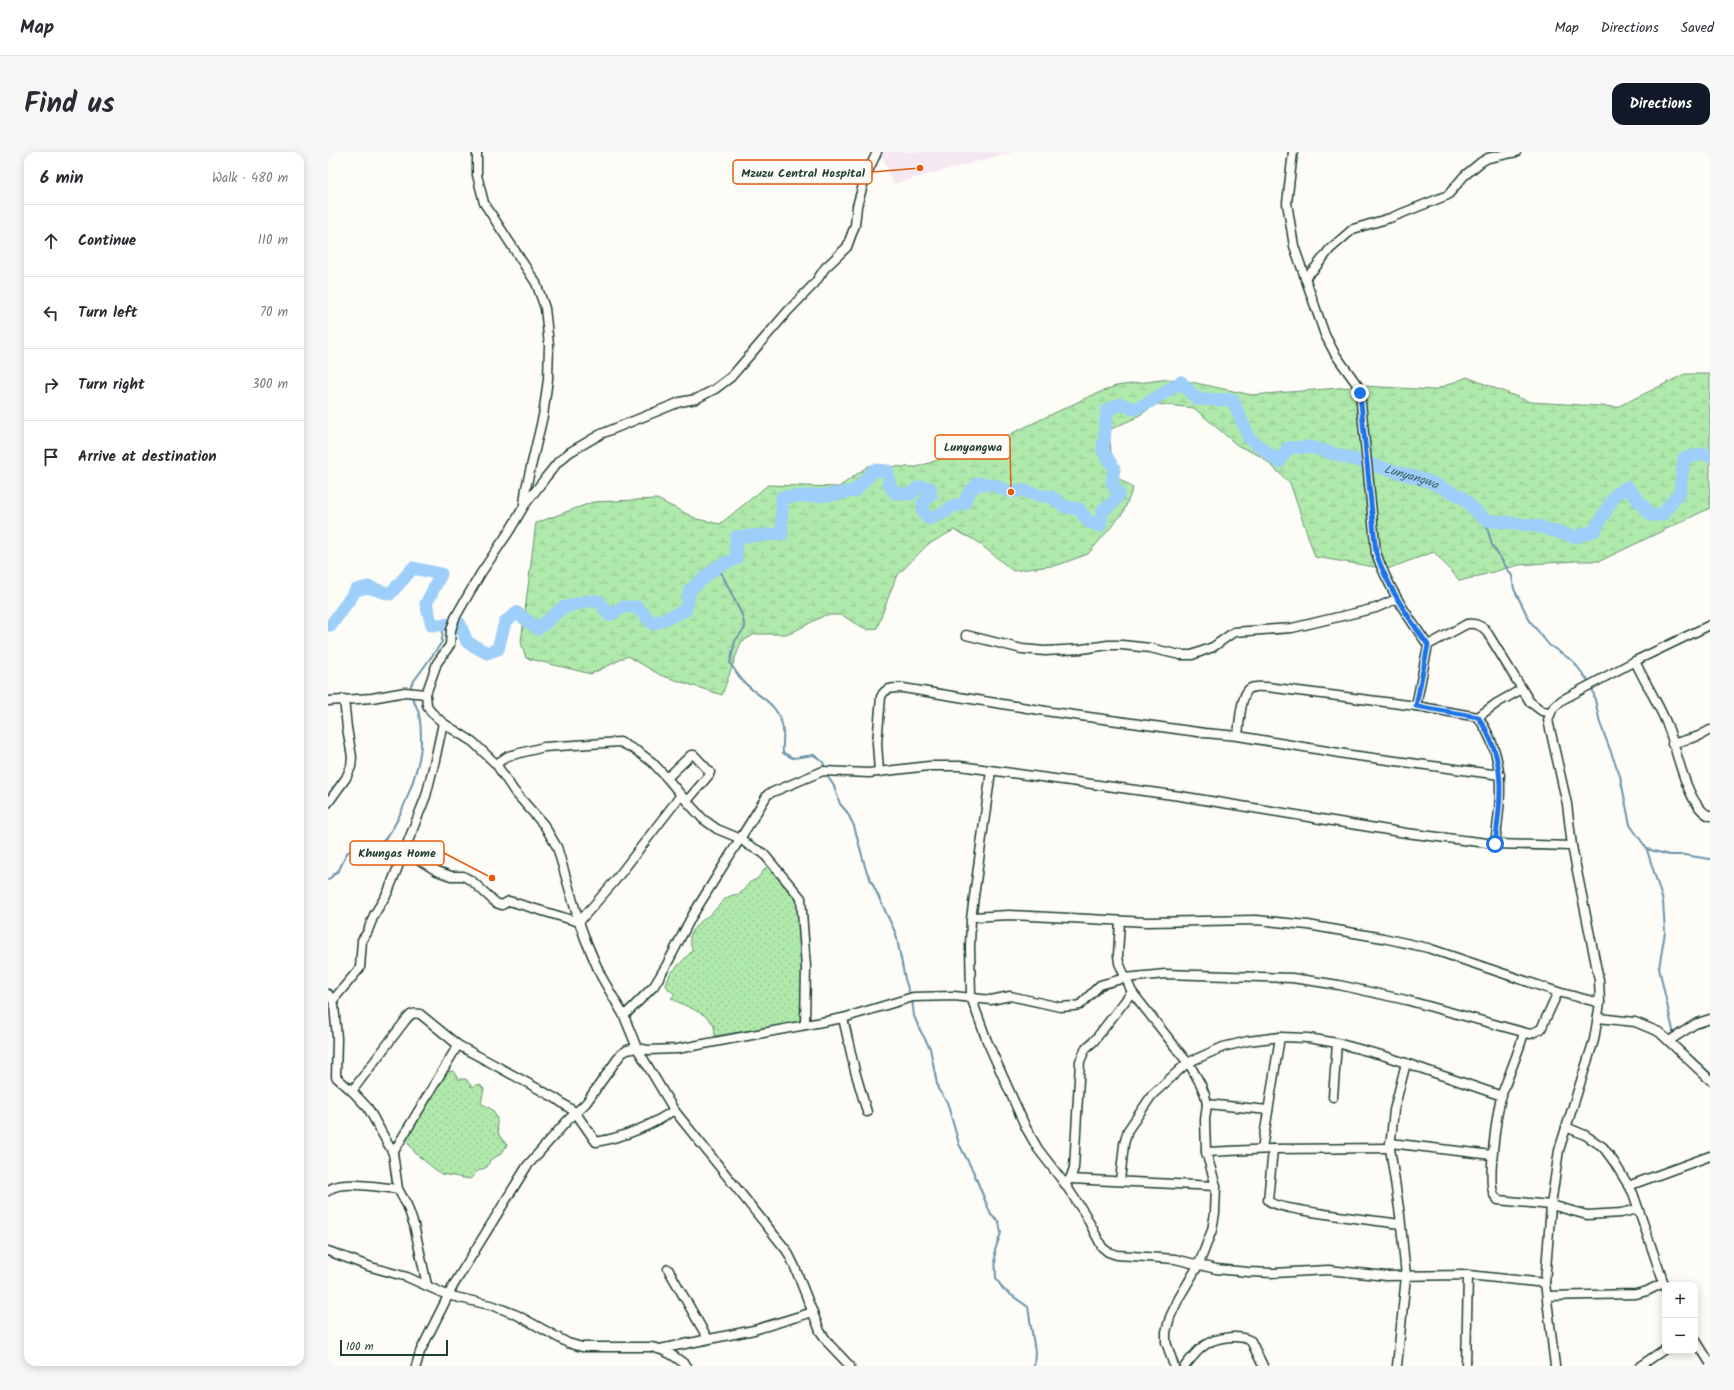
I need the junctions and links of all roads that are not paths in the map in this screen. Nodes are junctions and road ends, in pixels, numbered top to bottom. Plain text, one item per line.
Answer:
1 (477, 152) edge
2 (877, 152) edge
3 (1293, 152) edge
4 (1516, 152) edge
5 (1305, 278) junction
6 (524, 506) junction
7 (1396, 599) junction
8 (1710, 625) edge
9 (966, 635) dead end
10 (1428, 645) junction
11 (1635, 661) junction
12 (1522, 689) junction
13 (426, 694) junction
14 (344, 699) junction
15 (328, 700) edge
16 (1416, 706) junction
17 (1550, 712) junction
18 (1478, 717) junction
19 (442, 723) junction
20 (1710, 730) edge
21 (1238, 736) junction
22 (1672, 744) junction
23 (496, 764) junction
24 (991, 771) junction
25 (879, 772) junction
26 (1500, 775) junction
27 (667, 778) junction
28 (684, 798) junction
29 (328, 803) edge
30 (1710, 816) edge
31 (741, 839) junction
32 (1495, 844) junction
33 (1572, 846) junction
34 (405, 851) junction
35 (972, 917) junction
36 (1120, 921) junction
37 (578, 922) junction
38 (1125, 978) junction
39 (1132, 992) junction
40 (1558, 992) junction
41 (331, 997) edge
42 (971, 998) junction
43 (1600, 1003) junction
44 (624, 1016) junction
45 (843, 1018) junction
46 (1598, 1018) junction
47 (1710, 1019) edge
48 (805, 1025) junction
49 (1524, 1033) junction
50 (1280, 1037) junction
51 (1668, 1041) junction
52 (1337, 1043) junction
53 (458, 1045) junction
54 (637, 1048) junction
55 (1187, 1063) junction
56 (1406, 1063) junction
57 (1710, 1080) edge
58 (352, 1091) junction
59 (1502, 1096) junction
60 (1333, 1097) dead end
61 (1206, 1104) junction
62 (674, 1110) junction
63 (1268, 1110) junction
64 (575, 1112) junction
65 (867, 1112) dead end
66 (1566, 1127) junction
67 (1390, 1146) junction
68 (1262, 1149) junction
69 (1273, 1149) junction
70 (1206, 1152) junction
71 (393, 1153) junction
72 (1492, 1155) junction
73 (1710, 1156) edge
74 (1068, 1181) junction
75 (1120, 1181) junction
76 (1216, 1186) junction
77 (1628, 1186) junction
78 (398, 1189) junction
79 (328, 1191) edge
80 (1551, 1205) junction
81 (1638, 1209) junction
82 (1400, 1224) junction
83 (328, 1252) edge
84 (1199, 1264) junction
85 (668, 1268) dead end
86 (1468, 1275) junction
87 (1406, 1276) junction
88 (1663, 1282) edge
89 (1545, 1283) junction
90 (427, 1285) junction
91 (1662, 1286) edge
92 (447, 1296) junction
93 (1547, 1296) junction
94 (812, 1312) junction
95 (708, 1339) junction
96 (1698, 1344) edge
97 (660, 1349) junction
98 (1662, 1351) edge
99 (1710, 1362) edge
100 (684, 1365) edge
101 (416, 1366) edge
102 (850, 1366) edge
103 (1174, 1366) edge
104 (1185, 1366) edge
105 (1263, 1366) edge
106 (1397, 1366) edge
107 (1466, 1366) edge
108 (1555, 1366) edge
109 (1640, 1366) edge

1 - 6 street
2 - 6 street
3 - 5 street
4 - 5 street
5 - 7 street
6 - 13 street
7 - 9 street
7 - 10 street
8 - 11 street
10 - 12 street
10 - 16 street
11 - 17 street
11 - 22 street
12 - 17 street
12 - 18 street
13 - 14 street
13 - 19 street
14 - 15 street
14 - 29 street
16 - 18 street
16 - 21 street
17 - 33 street
18 - 26 street
19 - 23 street
19 - 34 street
20 - 22 street
21 - 25 street
21 - 26 street
22 - 30 street
23 - 27 street
23 - 37 street
24 - 25 street
24 - 32 street
24 - 35 street
25 - 31 street
26 - 32 street
27 - 28 street
27 - 28 street
28 - 31 street
28 - 37 street
31 - 44 street
31 - 48 street
32 - 33 street
33 - 43 street
34 - 37 street
34 - 41 street
35 - 36 street
35 - 42 street
36 - 38 street
36 - 40 street
37 - 44 street
38 - 39 street
38 - 42 street
38 - 49 street
39 - 55 street
39 - 74 street
40 - 43 street
40 - 49 street
41 - 58 street
42 - 45 street
42 - 74 street
43 - 46 street
44 - 54 street
45 - 48 street
45 - 65 street
46 - 51 street
46 - 66 street
47 - 51 street
48 - 54 street
49 - 59 street
50 - 52 street
50 - 55 street
50 - 63 street
51 - 57 street
52 - 56 street
52 - 60 street
53 - 58 street
53 - 64 street
53 - 71 street
54 - 62 street
54 - 64 street
55 - 61 street
55 - 75 street
56 - 59 street
56 - 67 street
58 - 71 street
59 - 72 street
61 - 63 street
61 - 70 street
62 - 64 street
62 - 94 street
63 - 68 street
64 - 92 street
66 - 77 street
66 - 80 street
67 - 69 street
67 - 72 street
67 - 82 street
68 - 69 street
68 - 70 street
69 - 82 street
70 - 76 street
71 - 78 street
72 - 80 street
73 - 77 street
74 - 75 street
74 - 84 street
75 - 76 street
76 - 84 street
77 - 81 street
78 - 79 street
78 - 90 street
80 - 81 street
80 - 89 street
81 - 88 street
82 - 87 street
83 - 90 street
84 - 87 street
84 - 103 street
85 - 95 street
86 - 87 street
86 - 89 street
86 - 107 street
87 - 106 street
89 - 93 street
90 - 92 street
91 - 93 street
92 - 97 street
92 - 101 street
93 - 108 street
94 - 95 street
94 - 102 street
95 - 97 street
96 - 99 street
97 - 100 street
98 - 109 street
104 - 105 street

